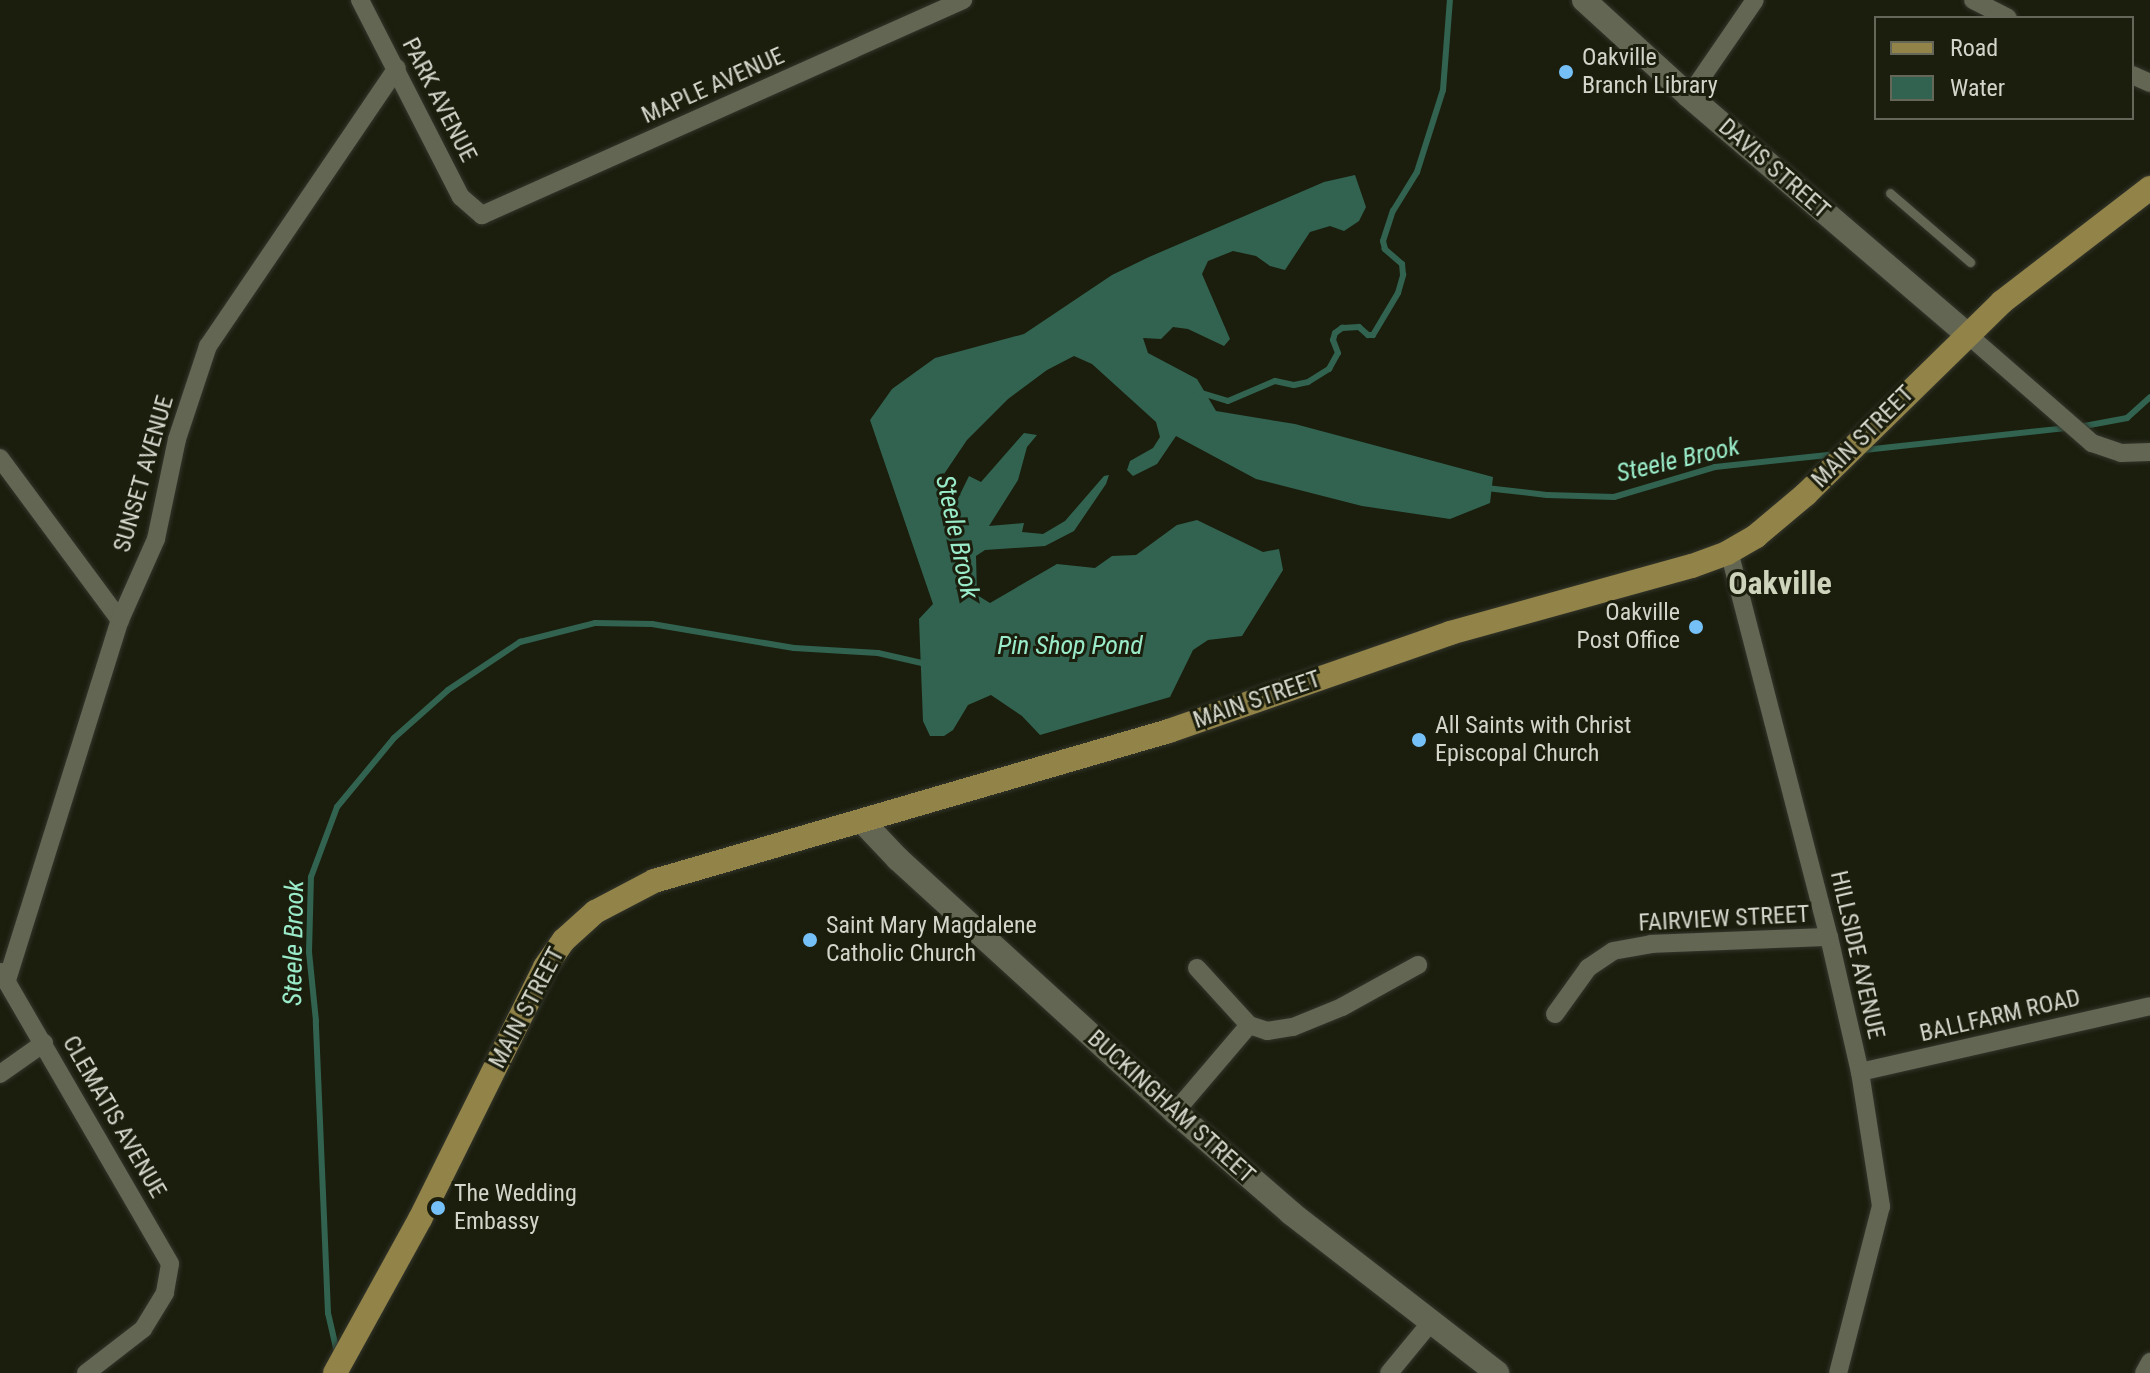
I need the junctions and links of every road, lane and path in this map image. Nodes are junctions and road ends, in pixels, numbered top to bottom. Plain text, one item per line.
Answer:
1 (360, 0) edge
2 (963, 0) edge
3 (1584, 0) edge
4 (1755, 0) edge
5 (1973, 0) edge
6 (2001, 10) edge
7 (397, 68) junction
8 (1689, 96) junction
9 (2150, 188) edge
10 (1890, 193) dead end
11 (482, 215) joint
12 (1970, 262) dead end
13 (1967, 334) junction
14 (2150, 452) edge
15 (0, 458) edge
16 (1729, 551) junction
17 (120, 620) junction
18 (862, 821) junction
19 (1829, 937) junction
20 (1418, 965) dead end
21 (1197, 968) dead end
22 (4, 976) edge
23 (2150, 1006) edge
24 (1555, 1014) dead end
25 (1249, 1025) junction
26 (44, 1043) junction
27 (1860, 1072) junction
28 (0, 1074) edge
29 (1175, 1112) junction
30 (1431, 1322) junction
31 (2150, 1362) edge
32 (86, 1373) edge
33 (335, 1373) edge
34 (1389, 1373) edge
35 (1497, 1373) edge
36 (1838, 1373) edge
37 (2144, 1373) edge

1 - 7 street, PARK AVENUE
2 - 11 street, MAPLE AVENUE
3 - 8 main road, DAVIS STREET
4 - 8 street
5 - 6 street
7 - 11 street, PARK AVENUE
7 - 17 street, SUNSET AVENUE
8 - 13 main road, DAVIS STREET
9 - 13 main road, MAIN STREET
10 - 12 lane
13 - 14 street
13 - 16 main road, MAIN STREET
15 - 17 street
16 - 18 main road, MAIN STREET
16 - 19 street, HILLSIDE AVENUE
17 - 22 street, SUNSET AVENUE
18 - 29 main road, BUCKINGHAM STREET
18 - 33 main road, MAIN STREET
19 - 24 street, FAIRVIEW STREET
19 - 27 street, HILLSIDE AVENUE
20 - 25 street
21 - 25 street
22 - 26 street, CLEMATIS AVENUE
23 - 27 street, BALLFARM ROAD
25 - 29 street
26 - 28 street
26 - 32 street, CLEMATIS AVENUE
27 - 36 street, HILLSIDE AVENUE
29 - 30 main road, BUCKINGHAM STREET
30 - 34 street
30 - 35 main road, BUCKINGHAM STREET
31 - 37 street

